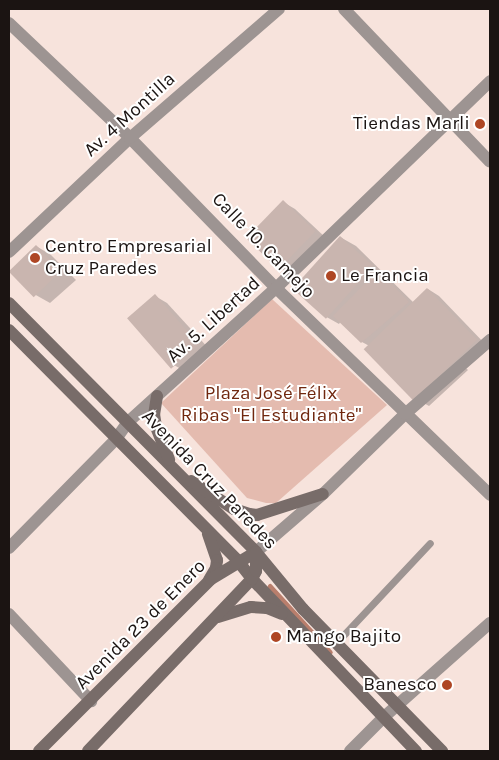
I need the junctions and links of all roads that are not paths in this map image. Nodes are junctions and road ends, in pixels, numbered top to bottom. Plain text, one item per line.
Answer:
1 (279, 9) edge
2 (344, 9) edge
3 (9, 23) edge
4 (490, 81) edge
5 (450, 120) junction
6 (130, 138) junction
7 (490, 162) edge
8 (9, 252) edge
9 (276, 288) junction
10 (9, 303) edge
11 (9, 330) edge
12 (490, 340) edge
13 (157, 396) junction
14 (406, 414) junction
15 (127, 422) junction
16 (116, 439) junction
17 (179, 476) junction
18 (323, 494) junction
19 (490, 495) edge
20 (205, 527) junction
21 (430, 543) dead end
22 (9, 548) edge
23 (256, 552) junction
24 (238, 561) junction
25 (252, 580) junction
26 (206, 584) junction
27 (9, 614) edge
28 (215, 617) junction
29 (289, 618) junction
30 (490, 622) edge
31 (336, 643) junction
32 (91, 701) junction
33 (397, 705) junction
34 (384, 717) junction
35 (39, 751) edge
36 (88, 751) edge
37 (350, 751) edge
38 (416, 751) edge
39 (442, 751) edge

1 - 6 street, Av. 4 Montilla
2 - 5 street
3 - 6 street, Calle 10. Camejo
4 - 5 street, Av. 5. Libertad
5 - 7 street
5 - 9 street, Av. 5. Libertad
6 - 8 street, Av. 4 Montilla
6 - 9 street, Calle 10. Camejo
9 - 13 street, Av. 5. Libertad
9 - 14 street, Calle 10. Camejo
10 - 15 street, Avenida Cruz Paredes
11 - 16 street, Avenida Cruz Paredes
12 - 14 street
13 - 15 street, Av. 5. Libertad
13 - 17 street
14 - 18 street
14 - 19 street, Calle 10. Camejo
15 - 16 street, Av. 5. Libertad
15 - 17 street, Avenida Cruz Paredes
16 - 20 street, Avenida Cruz Paredes
16 - 22 street, Av. 5. Libertad
17 - 18 street
17 - 23 street, Avenida Cruz Paredes
18 - 23 street
20 - 24 street, Avenida Cruz Paredes
20 - 26 street
21 - 31 lane
23 - 24 street, Avenida 23 de Enero
23 - 25 street
23 - 31 street, Avenida Cruz Paredes
24 - 25 street, Avenida Cruz Paredes
24 - 26 street, Avenida 23 de Enero
25 - 28 street
25 - 29 street, Avenida Cruz Paredes
26 - 32 street, Avenida 23 de Enero
27 - 32 street
28 - 29 street
28 - 36 street
29 - 34 street, Avenida Cruz Paredes
30 - 33 street
31 - 33 street, Avenida Cruz Paredes
32 - 35 street, Avenida 23 de Enero
33 - 34 street
33 - 39 street, Avenida Cruz Paredes
34 - 37 street
34 - 38 street, Avenida Cruz Paredes

